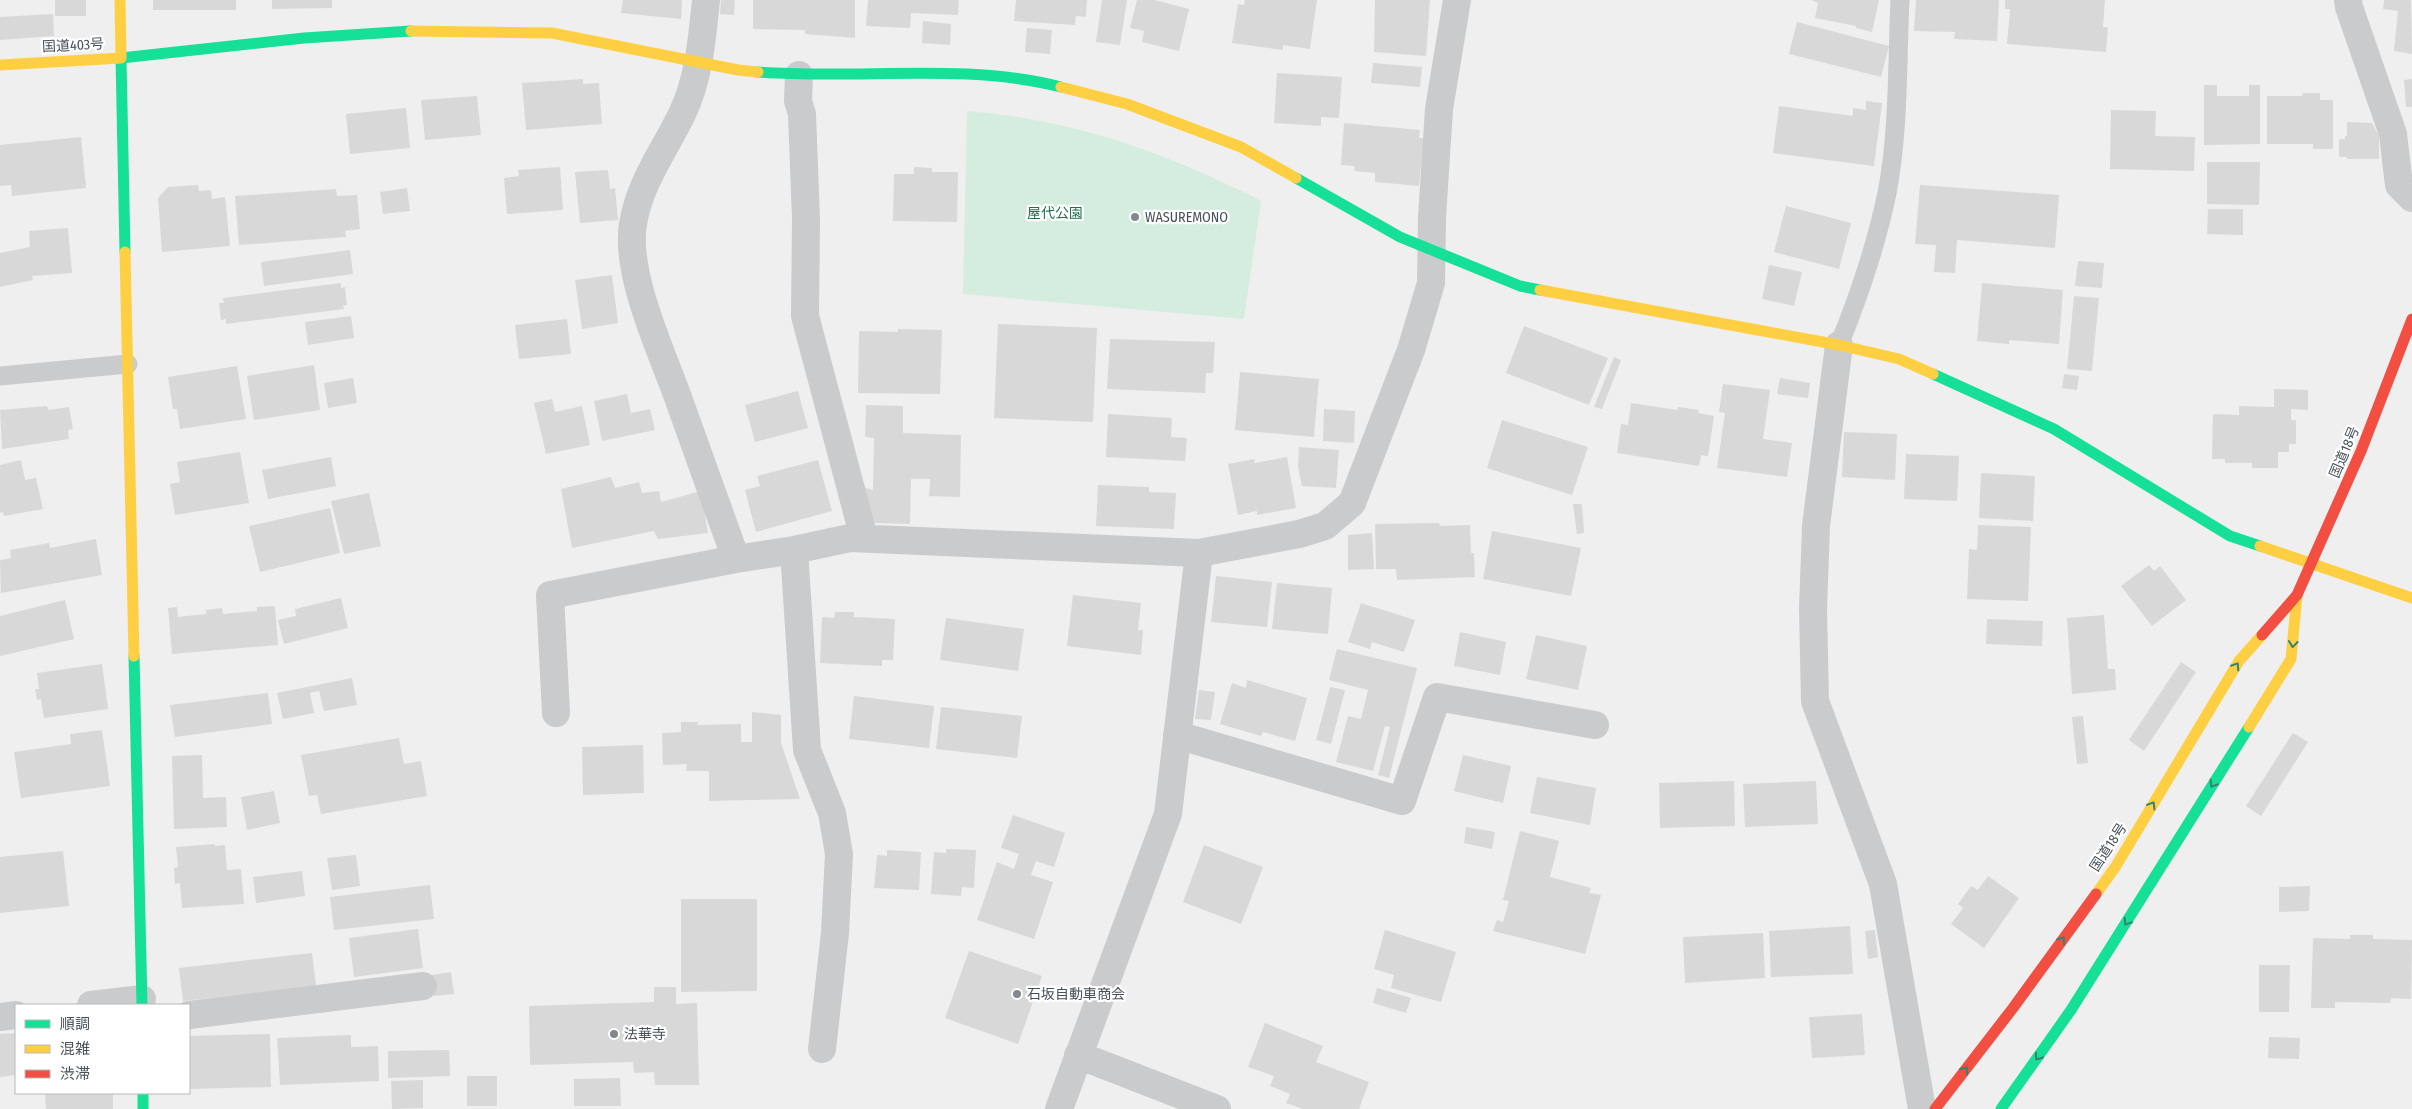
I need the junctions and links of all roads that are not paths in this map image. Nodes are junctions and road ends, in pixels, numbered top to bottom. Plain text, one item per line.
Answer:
1 (120, 0) edge
2 (706, 0) edge
3 (1457, 0) edge
4 (1900, 0) edge
5 (2348, 0) edge
6 (121, 58) junction
7 (699, 62) junction
8 (0, 65) edge
9 (799, 75) junction
10 (2412, 198) edge
11 (1433, 252) junction
12 (2412, 319) edge
13 (1839, 345) junction
14 (128, 364) junction
15 (0, 376) edge
16 (864, 538) junction
17 (794, 550) junction
18 (1199, 554) junction
19 (736, 559) junction
20 (2312, 565) junction
21 (2297, 596) junction
22 (2412, 598) edge
23 (556, 713) dead end
24 (1595, 725) dead end
25 (1177, 734) junction
26 (423, 986) dead end
27 (142, 1002) edge
28 (108, 1004) edge
29 (15, 1015) edge
30 (190, 1015) edge
31 (0, 1017) edge
32 (822, 1049) dead end
33 (1078, 1054) junction
34 (143, 1094) edge
35 (143, 1109) edge
36 (1059, 1109) edge
37 (1217, 1109) edge
38 (1922, 1109) edge
39 (1935, 1109) edge
40 (2001, 1109) edge

1 - 6 main road, 国道403号
2 - 7 street
3 - 11 street
4 - 13 lane
5 - 10 street
6 - 7 main road
6 - 8 main road, 国道403号
6 - 14 main road
7 - 9 main road
7 - 19 street
9 - 11 main road
9 - 16 street
11 - 13 main road
11 - 18 street
12 - 20 main road, 国道18号
13 - 20 main road
13 - 38 street
14 - 15 lane
14 - 27 main road
16 - 17 street
16 - 18 street
17 - 19 street
17 - 32 street
18 - 25 street
19 - 23 street
20 - 21 main road, 国道18号
20 - 22 main road
39 -> 21 main road, 国道18号
21 -> 40 main road, 国道18号
24 - 25 street
25 - 33 street
26 - 30 street
27 - 28 street
29 - 31 street
33 - 36 street
33 - 37 street
34 - 35 main road

